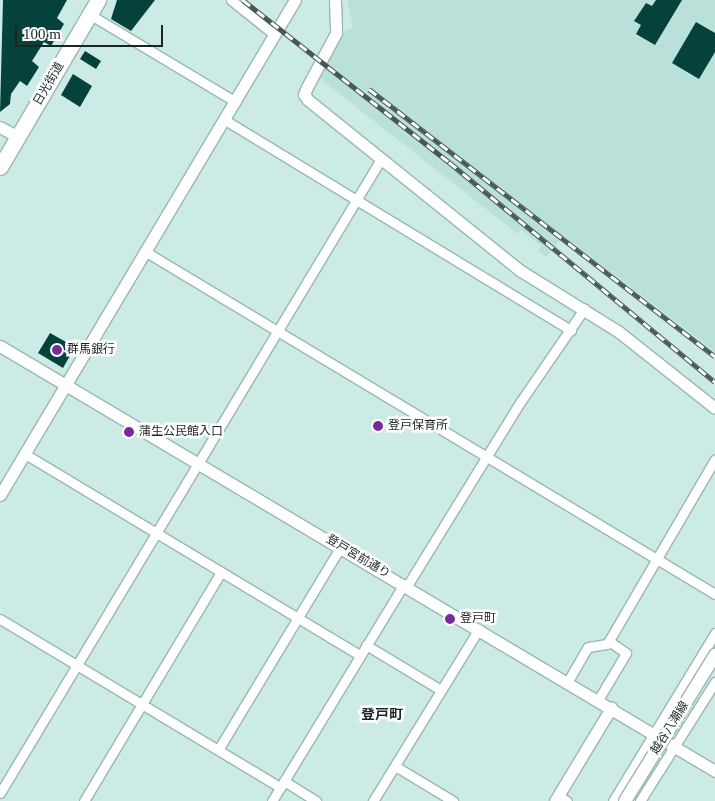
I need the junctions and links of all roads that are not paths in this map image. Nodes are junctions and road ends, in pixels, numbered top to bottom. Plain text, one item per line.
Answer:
1 (98, 0) edge
2 (231, 0) edge
3 (295, 0) edge
4 (335, 0) edge
5 (89, 14) junction
6 (275, 35) junction
7 (236, 102) junction
8 (225, 120) junction
9 (0, 126) edge
10 (18, 137) junction
11 (381, 159) junction
12 (0, 166) edge
13 (357, 200) junction
14 (146, 252) junction
15 (584, 309) junction
16 (571, 330) junction
17 (278, 332) junction
18 (0, 346) edge
19 (66, 385) junction
20 (715, 408) edge
21 (25, 454) junction
22 (486, 456) junction
23 (715, 459) edge
24 (200, 461) junction
25 (0, 495) edge
26 (156, 533) junction
27 (341, 546) junction
28 (655, 558) junction
29 (221, 572) junction
30 (406, 585) junction
31 (715, 594) edge
32 (298, 618) junction
33 (0, 619) edge
34 (479, 629) junction
35 (715, 632) edge
36 (608, 641) junction
37 (366, 645) junction
38 (360, 655) junction
39 (715, 655) edge
40 (77, 665) junction
41 (568, 681) junction
42 (715, 682) edge
43 (441, 690) junction
44 (598, 700) junction
45 (142, 704) junction
46 (611, 708) junction
47 (654, 733) junction
48 (675, 745) junction
49 (218, 750) junction
50 (395, 766) junction
51 (715, 770) edge
52 (282, 784) junction
53 (0, 793) edge
54 (0, 798) edge
55 (560, 799) edge
56 (6, 801) edge
57 (84, 801) edge
58 (272, 801) edge
59 (316, 801) edge
60 (373, 801) edge
61 (454, 801) edge
62 (613, 801) edge
63 (625, 801) edge
64 (640, 801) edge

1 - 5 main road, 日光街道
2 - 6 street
3 - 6 street
4 - 11 street
5 - 7 street
5 - 10 main road, 日光街道
6 - 7 street
7 - 8 street
8 - 13 street
8 - 14 street
9 - 10 street
10 - 12 main road, 日光街道
11 - 13 street
11 - 15 street
13 - 16 street
13 - 17 street
14 - 17 street
14 - 19 street
15 - 16 street
15 - 20 street
16 - 22 street
17 - 22 street
17 - 24 street
18 - 19 street, 登戸宮前通り
19 - 21 street
19 - 24 street, 登戸宮前通り
21 - 25 street
21 - 26 street
22 - 28 street
22 - 30 street
23 - 28 street
24 - 26 street
24 - 27 street, 登戸宮前通り
26 - 29 street
26 - 40 street
27 - 30 street, 登戸宮前通り
27 - 32 street
28 - 31 street
28 - 36 street
29 - 32 street
29 - 45 street
30 - 34 street, 登戸宮前通り
30 - 37 street
32 - 38 street
32 - 49 street
33 - 40 street
34 - 41 street, 登戸宮前通り
34 - 43 street
35 - 47 street
36 - 41 street
36 - 44 street
37 - 38 street
37 - 43 street
38 - 52 street
39 - 63 main road, 越谷八潮線, bridge
40 - 45 street
40 - 53 street
41 - 44 street, 登戸宮前通り
42 - 48 street
43 - 50 street
44 - 46 street, 登戸宮前通り
45 - 49 street
45 - 57 street
46 - 47 street, 登戸宮前通り
46 - 55 street
47 - 48 street, 登戸宮前通り
47 - 62 street
48 - 51 street, 登戸宮前通り
48 - 64 street
49 - 52 street
50 - 60 street
50 - 61 street
52 - 58 street
52 - 59 street
54 - 56 street

